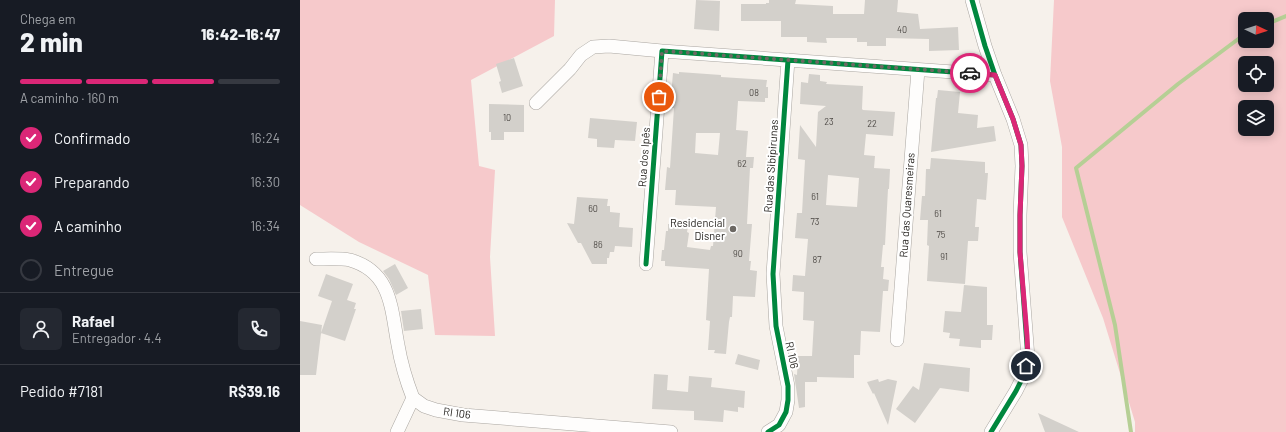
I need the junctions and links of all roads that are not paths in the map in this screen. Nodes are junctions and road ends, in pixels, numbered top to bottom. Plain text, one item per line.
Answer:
1 (972, 0) edge
2 (662, 51) junction
3 (788, 60) junction
4 (918, 70) junction
5 (995, 75) junction
6 (536, 103) dead end
7 (316, 258) dead end
8 (646, 264) dead end
9 (774, 274) joint
10 (897, 340) dead end
11 (413, 398) junction
12 (397, 432) edge
13 (671, 432) edge
14 (768, 432) edge
15 (991, 432) edge

1 - 5 street
2 - 3 street
2 - 6 street
2 - 8 street, Rua dos Ipês
3 - 4 street
3 - 9 street, Rua das Sibipirunas
4 - 5 street
4 - 10 street, Rua das Quaresmeiras
5 - 15 street
7 - 11 street
9 - 14 street, RI 106
11 - 12 street
11 - 13 street, RI 106

